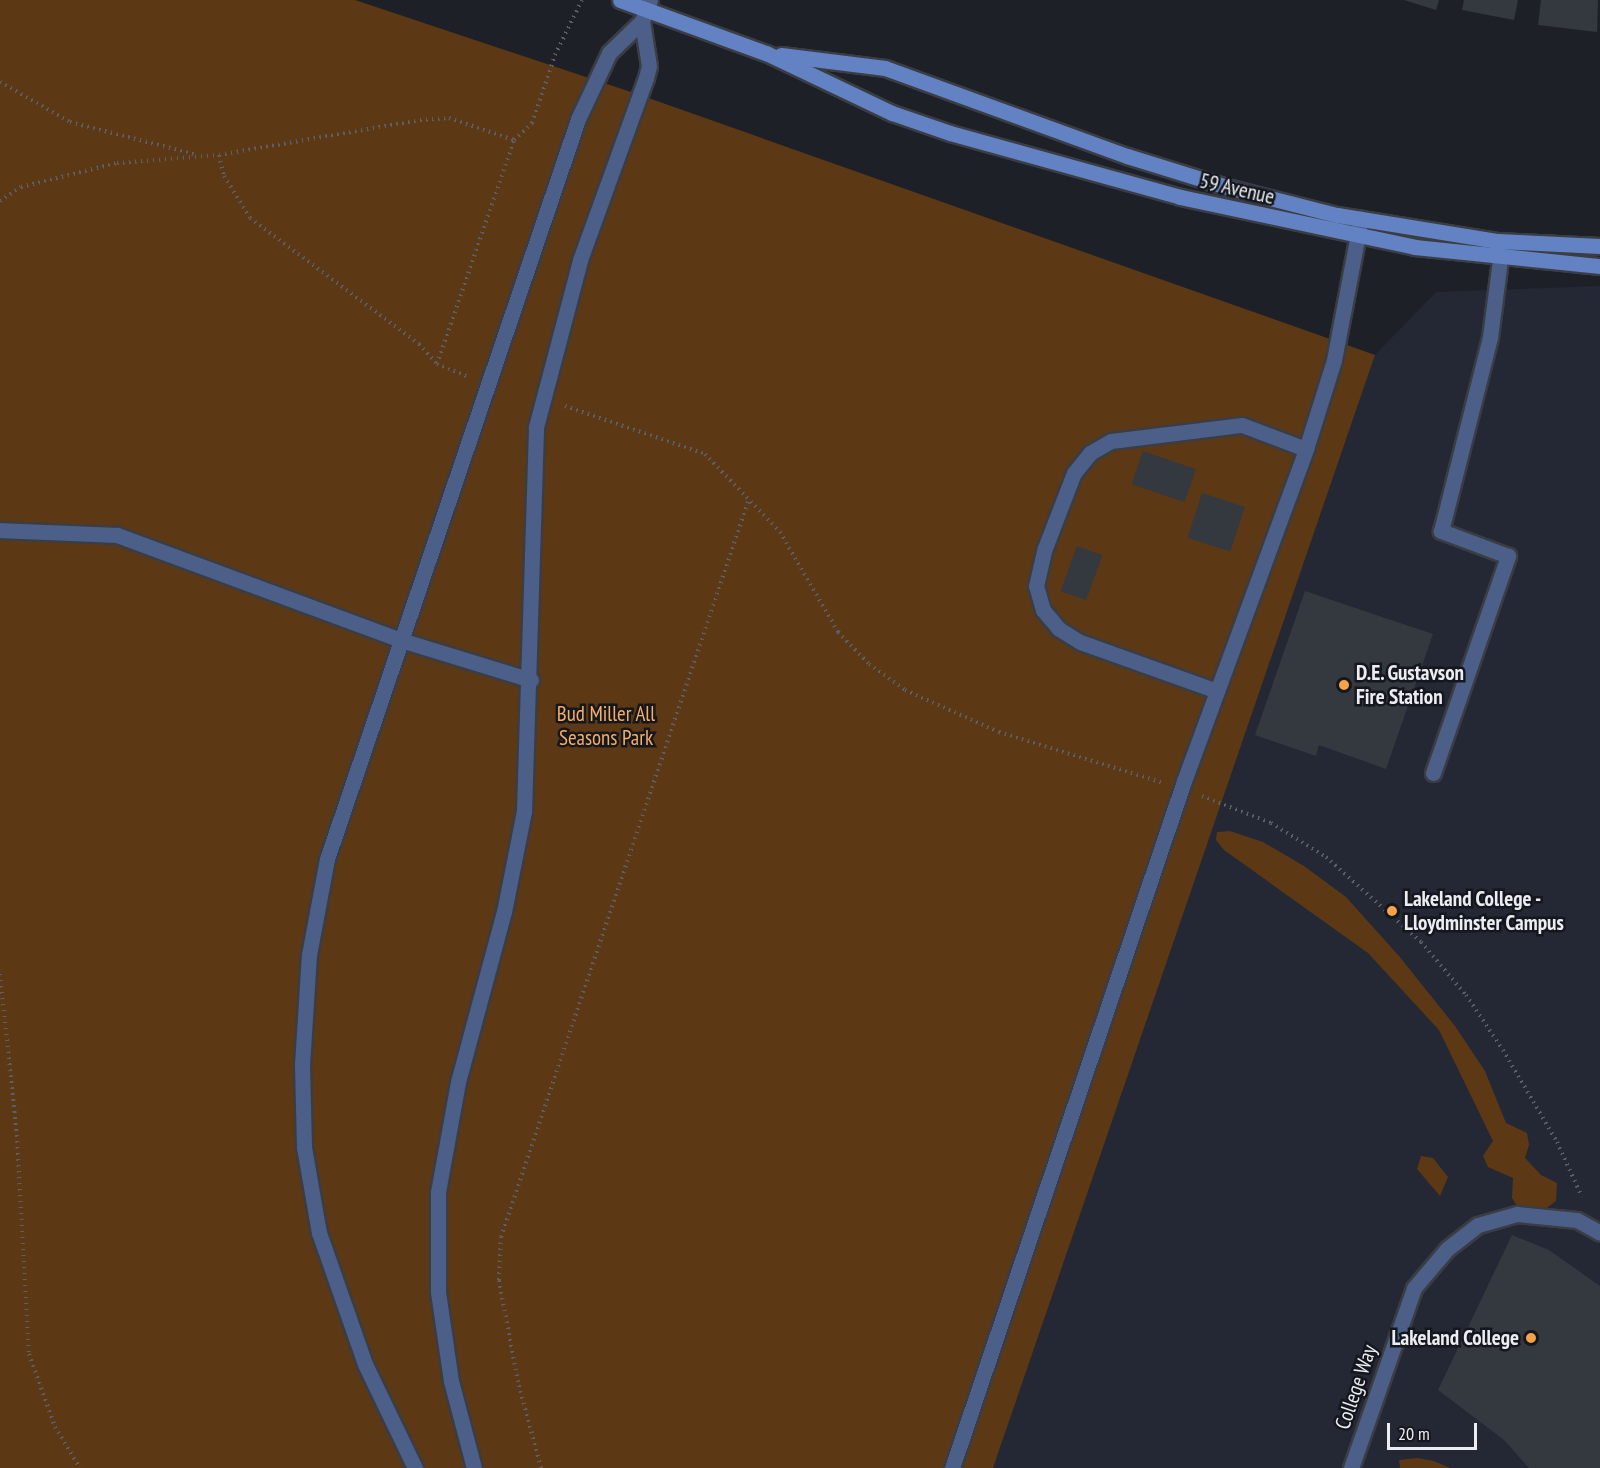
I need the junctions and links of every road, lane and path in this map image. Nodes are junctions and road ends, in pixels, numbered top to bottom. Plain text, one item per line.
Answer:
1 (582, 0) edge
2 (620, 0) edge
3 (646, 10) edge
4 (766, 53) junction
5 (0, 82) edge
6 (514, 140) junction
7 (198, 155) junction
8 (219, 155) junction
9 (0, 201) edge
10 (1361, 219) junction
11 (1358, 236) junction
12 (1503, 241) junction
13 (1600, 246) edge
14 (1501, 257) junction
15 (1600, 266) edge
16 (437, 364) junction
17 (489, 383) junction
18 (543, 400) junction
19 (1306, 449) junction
20 (0, 530) edge
21 (401, 640) junction
22 (531, 680) junction
23 (1217, 691) junction
24 (1433, 773) dead end
25 (0, 974) edge
26 (1600, 1233) edge
27 (80, 1468) edge
28 (415, 1468) edge
29 (474, 1468) edge
30 (541, 1468) edge
31 (952, 1468) edge
32 (1351, 1468) edge

1 - 6 path
2 - 3 main road
3 - 4 main road
3 - 17 lane
3 - 18 lane
4 - 10 main road, 59 Avenue
4 - 11 main road, 59 Avenue
5 - 7 path
6 - 8 path
6 - 16 path
7 - 8 path
7 - 9 path
8 - 16 path
10 - 11 lane
10 - 12 main road, 59 Avenue
11 - 14 main road, 59 Avenue
11 - 19 lane
12 - 13 main road, 59 Avenue
12 - 14 lane
14 - 15 main road, 59 Avenue
14 - 24 lane
16 - 17 path
17 - 21 lane
18 - 22 lane
18 - 30 path
19 - 23 lane
19 - 23 lane
20 - 21 lane
21 - 22 lane
21 - 28 lane
22 - 29 lane
23 - 31 lane
25 - 27 path
26 - 32 lane, College Way

